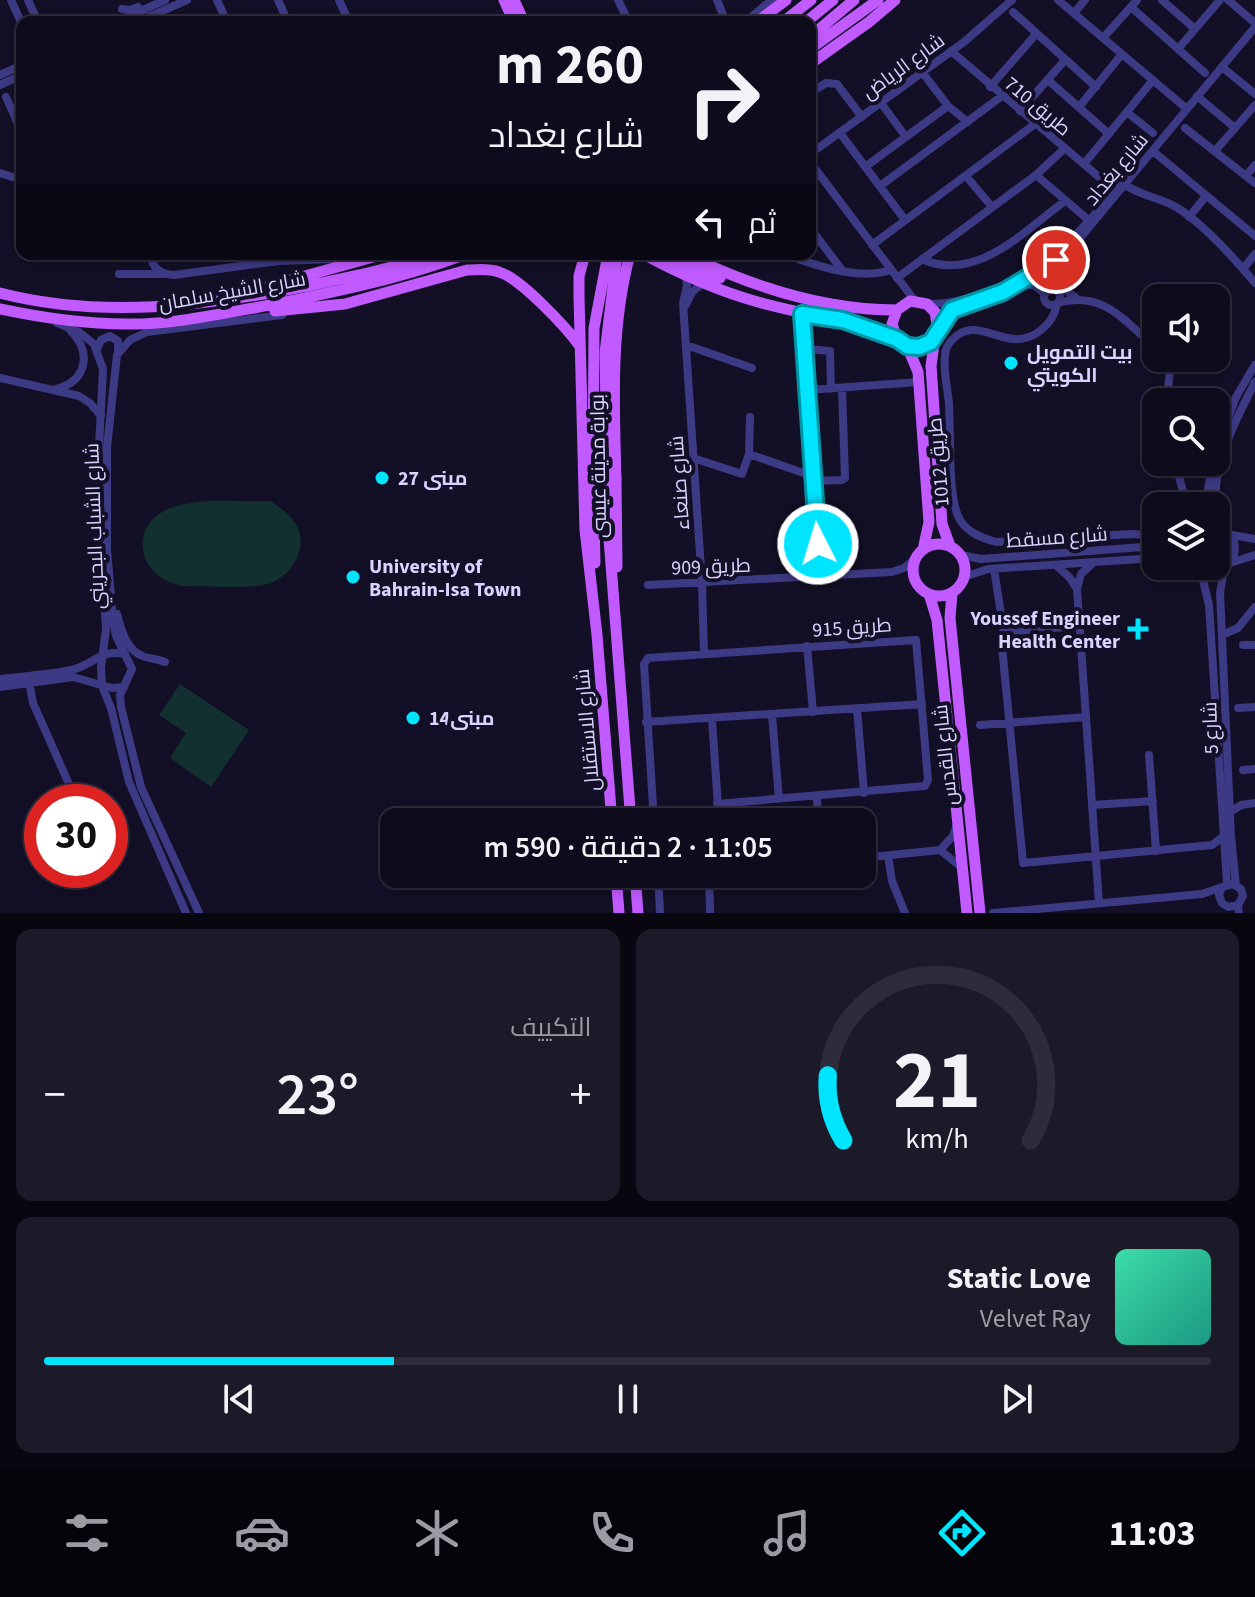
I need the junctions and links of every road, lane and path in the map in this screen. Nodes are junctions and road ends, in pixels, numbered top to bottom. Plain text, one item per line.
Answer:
1 (153, 0) edge
2 (165, 0) edge
3 (187, 0) edge
4 (772, 0) edge
5 (786, 0) edge
6 (811, 0) edge
7 (833, 0) edge
8 (854, 0) edge
9 (878, 0) edge
10 (895, 0) edge
11 (1012, 0) edge
12 (1058, 0) edge
13 (1085, 0) edge
14 (1162, 0) edge
15 (1220, 0) edge
16 (1228, 0) edge
17 (1134, 4) edge
18 (122, 10) edge
19 (160, 12) junction
20 (1013, 12) dead end
21 (1074, 13) junction
22 (151, 16) edge
23 (162, 16) edge
24 (752, 16) edge
25 (765, 16) edge
26 (791, 16) edge
27 (813, 16) edge
28 (1255, 25) edge
29 (1195, 29) junction
30 (816, 32) edge
31 (1036, 34) junction
32 (1103, 38) junction
33 (816, 45) edge
34 (1178, 49) junction
35 (951, 51) junction
36 (1122, 54) junction
37 (816, 60) edge
38 (1065, 60) junction
39 (1222, 67) junction
40 (922, 72) junction
41 (1205, 73) dead end
42 (1048, 80) junction
43 (1153, 80) junction
44 (990, 87) junction
45 (1096, 87) junction
46 (816, 89) edge
47 (1255, 94) edge
48 (1002, 96) junction
49 (1197, 96) junction
50 (6, 97) dead end
51 (881, 103) junction
52 (1255, 105) edge
53 (948, 106) junction
54 (1079, 107) junction
55 (1187, 109) junction
56 (1020, 111) junction
57 (1128, 113) junction
58 (862, 117) junction
59 (16, 120) edge
60 (968, 122) junction
61 (1035, 124) junction
62 (1185, 128) dead end
63 (1235, 128) junction
64 (840, 133) junction
65 (1153, 133) dead end
66 (1109, 134) junction
67 (1165, 135) junction
68 (906, 137) junction
69 (1064, 149) junction
70 (816, 150) edge
71 (1215, 151) junction
72 (1154, 152) junction
73 (1084, 164) junction
74 (1255, 165) edge
75 (865, 167) junction
76 (816, 170) edge
77 (1036, 175) junction
78 (966, 176) junction
79 (1246, 176) junction
80 (1106, 183) dead end
81 (1255, 183) edge
82 (880, 186) junction
83 (1121, 187) junction
84 (1206, 196) junction
85 (1065, 201) junction
86 (992, 207) junction
87 (1085, 217) dead end
88 (1189, 217) junction
89 (905, 220) junction
90 (816, 236) edge
91 (1255, 236) edge
92 (872, 245) junction
93 (1255, 254) edge
94 (922, 259) junction
95 (152, 260) edge
96 (308, 260) edge
97 (360, 260) edge
98 (417, 260) edge
99 (448, 260) edge
100 (583, 260) edge
101 (613, 260) edge
102 (614, 260) edge
103 (631, 260) edge
104 (655, 260) edge
105 (678, 260) edge
106 (698, 260) edge
107 (709, 260) edge
108 (805, 260) edge
109 (1056, 260) junction
110 (1038, 269) junction
111 (1243, 269) junction
112 (842, 270) junction
113 (1054, 271) junction
114 (119, 274) dead end
115 (165, 274) junction
116 (686, 275) junction
117 (896, 276) junction
118 (744, 282) junction
119 (703, 283) junction
120 (1255, 283) edge
121 (1055, 286) junction
122 (1003, 292) junction
123 (0, 293) edge
124 (1046, 296) junction
125 (1074, 297) junction
126 (921, 302) junction
127 (1057, 303) junction
128 (182, 304) junction
129 (345, 304) junction
130 (899, 307) junction
131 (0, 309) edge
132 (685, 309) junction
133 (219, 314) junction
134 (802, 314) junction
135 (550, 315) junction
136 (48, 319) junction
137 (607, 321) junction
138 (579, 325) junction
139 (66, 326) junction
140 (1037, 333) junction
141 (936, 334) junction
142 (1142, 336) edge
143 (902, 342) junction
144 (580, 345) junction
145 (686, 345) junction
146 (97, 349) junction
147 (805, 349) junction
148 (117, 355) junction
149 (1255, 365) edge
150 (752, 368) dead end
151 (0, 378) edge
152 (919, 382) junction
153 (1255, 382) edge
154 (842, 388) junction
155 (831, 389) junction
156 (51, 390) junction
157 (807, 390) junction
158 (1230, 414) edge
159 (101, 417) junction
160 (750, 417) dead end
161 (1230, 435) edge
162 (749, 454) junction
163 (693, 458) junction
164 (812, 478) junction
165 (1142, 535) edge
166 (1232, 535) joint
167 (1255, 539) edge
168 (950, 546) junction
169 (1142, 547) edge
170 (919, 554) junction
171 (961, 555) junction
172 (1255, 555) edge
173 (1142, 559) edge
174 (1232, 562) joint
175 (1093, 563) junction
176 (1056, 565) junction
177 (108, 567) junction
178 (994, 569) junction
179 (821, 576) junction
180 (964, 577) junction
181 (1203, 580) edge
182 (1222, 580) edge
183 (702, 584) junction
184 (648, 585) dead end
185 (1077, 589) junction
186 (952, 593) junction
187 (929, 594) junction
188 (1209, 605) junction
189 (1255, 607) edge
190 (1221, 621) junction
191 (1243, 621) junction
192 (1079, 626) junction
193 (1004, 633) junction
194 (597, 635) junction
195 (1222, 635) junction
196 (1243, 645) dead end
197 (1255, 645) edge
198 (807, 646) junction
199 (103, 653) junction
200 (125, 654) junction
201 (704, 654) junction
202 (165, 662) dead end
203 (0, 679) edge
204 (619, 679) junction
205 (29, 682) junction
206 (102, 686) junction
207 (0, 687) edge
208 (124, 687) junction
209 (922, 704) junction
210 (1255, 707) edge
211 (1238, 708) dead end
212 (857, 709) junction
213 (813, 712) junction
214 (772, 715) junction
215 (1086, 717) junction
216 (712, 719) junction
217 (646, 722) junction
218 (1010, 723) junction
219 (980, 725) dead end
220 (1149, 755) dead end
221 (1255, 769) edge
222 (1243, 770) dead end
223 (69, 784) edge
224 (864, 793) junction
225 (817, 796) junction
226 (1228, 796) junction
227 (779, 799) junction
228 (1153, 801) junction
229 (1255, 803) edge
230 (717, 804) junction
231 (1245, 804) junction
232 (1092, 805) junction
233 (611, 808) edge
234 (630, 808) edge
235 (653, 808) edge
236 (717, 808) edge
237 (817, 808) edge
238 (1229, 813) junction
239 (957, 823) junction
240 (1224, 836) junction
241 (1212, 845) junction
242 (940, 850) junction
243 (1156, 851) junction
244 (1225, 853) junction
245 (888, 856) junction
246 (876, 857) edge
247 (1096, 857) junction
248 (962, 867) junction
249 (1228, 885) junction
250 (617, 888) edge
251 (636, 888) edge
252 (659, 888) edge
253 (709, 888) edge
254 (978, 898) junction
255 (1166, 898) junction
256 (1099, 903) junction
257 (1231, 908) edge
258 (995, 912) edge
259 (186, 913) edge
260 (199, 913) edge
261 (619, 913) edge
262 (638, 913) edge
263 (660, 913) edge
264 (710, 913) edge
265 (905, 913) edge
266 (967, 913) edge
267 (980, 913) edge

1 - 18 street
2 - 18 street
3 - 19 street
4 - 24 street
5 - 25 main road
6 - 26 main road
7 - 27 main road
8 - 30 main road
9 - 33 main road
10 - 37 main road
11 - 35 street, شارع الرياض
12 - 21 street
13 - 21 street
14 - 29 street
15 - 29 street
16 - 28 street
17 - 32 street
17 - 34 street
19 - 22 street
19 - 23 street
20 - 31 street
21 - 32 street
28 - 39 street, شارع بغداد
29 - 34 street
31 - 38 street
31 - 44 street
32 - 36 street
34 - 41 street
35 - 40 street, شارع الرياض
35 - 44 street, طريق 710
36 - 43 street
36 - 45 street
38 - 42 street
38 - 45 street
39 - 47 street
39 - 49 street, شارع بغداد
40 - 51 street, شارع الرياض
40 - 53 street
42 - 54 street
42 - 56 street
43 - 55 street
43 - 57 street
44 - 48 street, طريق 710
45 - 54 street
46 - 58 street
48 - 56 street, طريق 710
48 - 60 street
49 - 55 street, شارع بغداد
49 - 63 street
50 - 59 street
51 - 58 street, شارع الرياض
51 - 68 street
52 - 63 street
53 - 60 street
53 - 68 street
54 - 66 street
55 - 67 street, شارع بغداد
56 - 61 street, طريق 710
57 - 65 street
57 - 66 street
58 - 64 street, شارع الرياض
60 - 82 street
61 - 69 street, طريق 710
61 - 78 street
62 - 71 street
63 - 71 street
64 - 70 street, شارع الرياض
64 - 75 street
66 - 73 street
67 - 72 street, شارع بغداد
67 - 83 street, شارع بغداد
68 - 75 street
69 - 73 street, طريق 710
69 - 77 street
71 - 79 street
72 - 83 street, شارع بغداد
72 - 84 street
73 - 80 street, طريق 710
74 - 79 street
75 - 82 street
76 - 92 street
77 - 85 street
77 - 86 street
78 - 86 street
78 - 89 street
79 - 81 street
82 - 89 street
83 - 88 street
83 - 109 street, شارع بغداد
83 - 110 street, شارع بغداد
84 - 88 street
84 - 91 street
85 - 87 street
85 - 94 street
86 - 94 street
88 - 111 street
89 - 92 street
90 - 112 street
92 - 117 street
93 - 111 street
94 - 117 street
95 - 115 street
96 - 115 street
97 - 128 main road
98 - 128 main road, شارع الشيخ سلمان
99 - 133 main road, شارع الشيخ سلمان
100 - 138 main road
101 - 194 main road, بوابة مدينة عيسى, bridge
102 - 137 main road
103 - 204 main road, بوابة مدينة عيسى, bridge
104 - 116 main road
105 - 118 main road
106 - 118 main road
107 - 118 main road
108 - 112 street
109 - 110 street, شارع بغداد
109 - 113 street
110 - 121 street
110 - 122 street, شارع بغداد
110 - 124 street
110 - 126 street, شارع بغداد
111 - 120 street
112 - 117 street
113 - 121 street
113 - 125 street
114 - 115 street
116 - 119 main road
116 - 132 street, شارع صنعاء
117 - 126 street
117 - 130 street
118 - 130 main road
119 - 132 street
119 - 134 main road
121 - 124 street
121 - 125 street
121 - 127 street
122 - 124 street
122 - 141 street, شارع بغداد
123 - 128 main road, شارع الشيخ سلمان
124 - 127 street
124 - 140 street
125 - 127 street
125 - 142 street
126 - 130 main road
126 - 141 main road
127 - 140 street
129 - 133 main road
129 - 135 main road
129 - 148 street
130 - 143 main road
131 - 136 main road, شارع الشيخ سلمان
132 - 145 street, شارع صنعاء
133 - 136 main road, شارع الشيخ سلمان
134 - 143 main road
134 - 147 street
135 - 138 main road
135 - 144 main road
136 - 139 street
137 - 138 main road
137 - 204 main road
138 - 144 main road
139 - 146 street
139 - 156 street
140 - 165 street, طريق 1012
141 - 143 main road
141 - 168 main road
143 - 152 main road
144 - 194 main road
145 - 150 street
145 - 163 street, شارع صنعاء
146 - 148 street
146 - 159 street, شارع الشباب البحريني
147 - 155 street
147 - 157 street
148 - 177 street, شارع الشباب البحريني
149 - 158 street
151 - 156 street
152 - 154 street
152 - 170 main road
153 - 161 street
154 - 155 street
154 - 164 street
155 - 157 street
156 - 159 street
157 - 164 street
159 - 199 street, شارع الشباب البحريني
160 - 162 street
162 - 163 street
162 - 164 street
163 - 183 street, شارع صنعاء
164 - 179 street
166 - 167 street
166 - 174 street
168 - 170 main road
168 - 171 main road
169 - 171 street, شارع مسقط
170 - 179 street, طريق 909
170 - 187 main road
171 - 180 main road
172 - 174 street
173 - 175 street, شارع مسقط
175 - 176 street, شارع مسقط
175 - 185 street
176 - 178 street, شارع مسقط
176 - 185 street
177 - 200 street, شارع الشباب البحريني
177 - 202 street
178 - 180 street, شارع مسقط
178 - 193 street
179 - 183 street, طريق 909
180 - 186 main road
181 - 188 street, شارع 5
182 - 190 street, شارع 5
183 - 184 street, طريق 909
183 - 201 street, شارع صنعاء
185 - 192 street
186 - 187 main road
186 - 254 main road, شارع القدس
187 - 239 main road, شارع القدس
188 - 195 street
188 - 240 street, شارع 5
189 - 191 street
190 - 191 street
190 - 195 street, شارع 5
191 - 195 street
192 - 193 street
192 - 215 street
193 - 218 street
194 - 233 main road, شارع الاستقلال
195 - 226 street, شارع 5
196 - 197 street
198 - 201 street, طريق 915
198 - 209 street, طريق 915
198 - 213 street
199 - 200 street
199 - 203 street
199 - 206 street, شارع الشباب البحريني
200 - 208 street, شارع الشباب البحريني
201 - 217 street, طريق 915
204 - 234 main road, شارع الاستقلال
205 - 206 street
205 - 207 street
205 - 223 street
206 - 208 street
206 - 259 street, شارع الشباب البحريني
208 - 260 street, شارع الشباب البحريني
209 - 212 street
209 - 224 street, طريق 915
210 - 211 street
212 - 213 street
212 - 224 street
213 - 214 street
214 - 216 street
214 - 227 street
215 - 218 street
215 - 232 street
216 - 217 street
216 - 230 street
217 - 235 street, طريق 915
218 - 219 street
218 - 247 street
220 - 228 street
221 - 222 street
224 - 225 street, طريق 915
225 - 227 street, طريق 915
225 - 237 street
226 - 231 street
226 - 238 street, شارع 5
227 - 230 street, طريق 915
228 - 232 street
228 - 243 street
229 - 231 street
230 - 236 street
231 - 238 street
232 - 247 street
238 - 249 street, شارع 5
239 - 242 street
239 - 248 main road, شارع القدس
240 - 241 street
240 - 244 street, شارع 5
241 - 243 street
241 - 244 street
242 - 245 street
242 - 248 street
243 - 247 street
244 - 249 street, شارع 5
245 - 246 street
245 - 265 street
247 - 256 street
248 - 266 main road, شارع القدس
249 - 255 street
249 - 257 street
249 - 257 street
250 - 261 main road
251 - 262 main road
252 - 263 street
253 - 264 street
254 - 258 street
254 - 267 main road, شارع القدس
255 - 256 street
255 - 257 street
256 - 258 street

